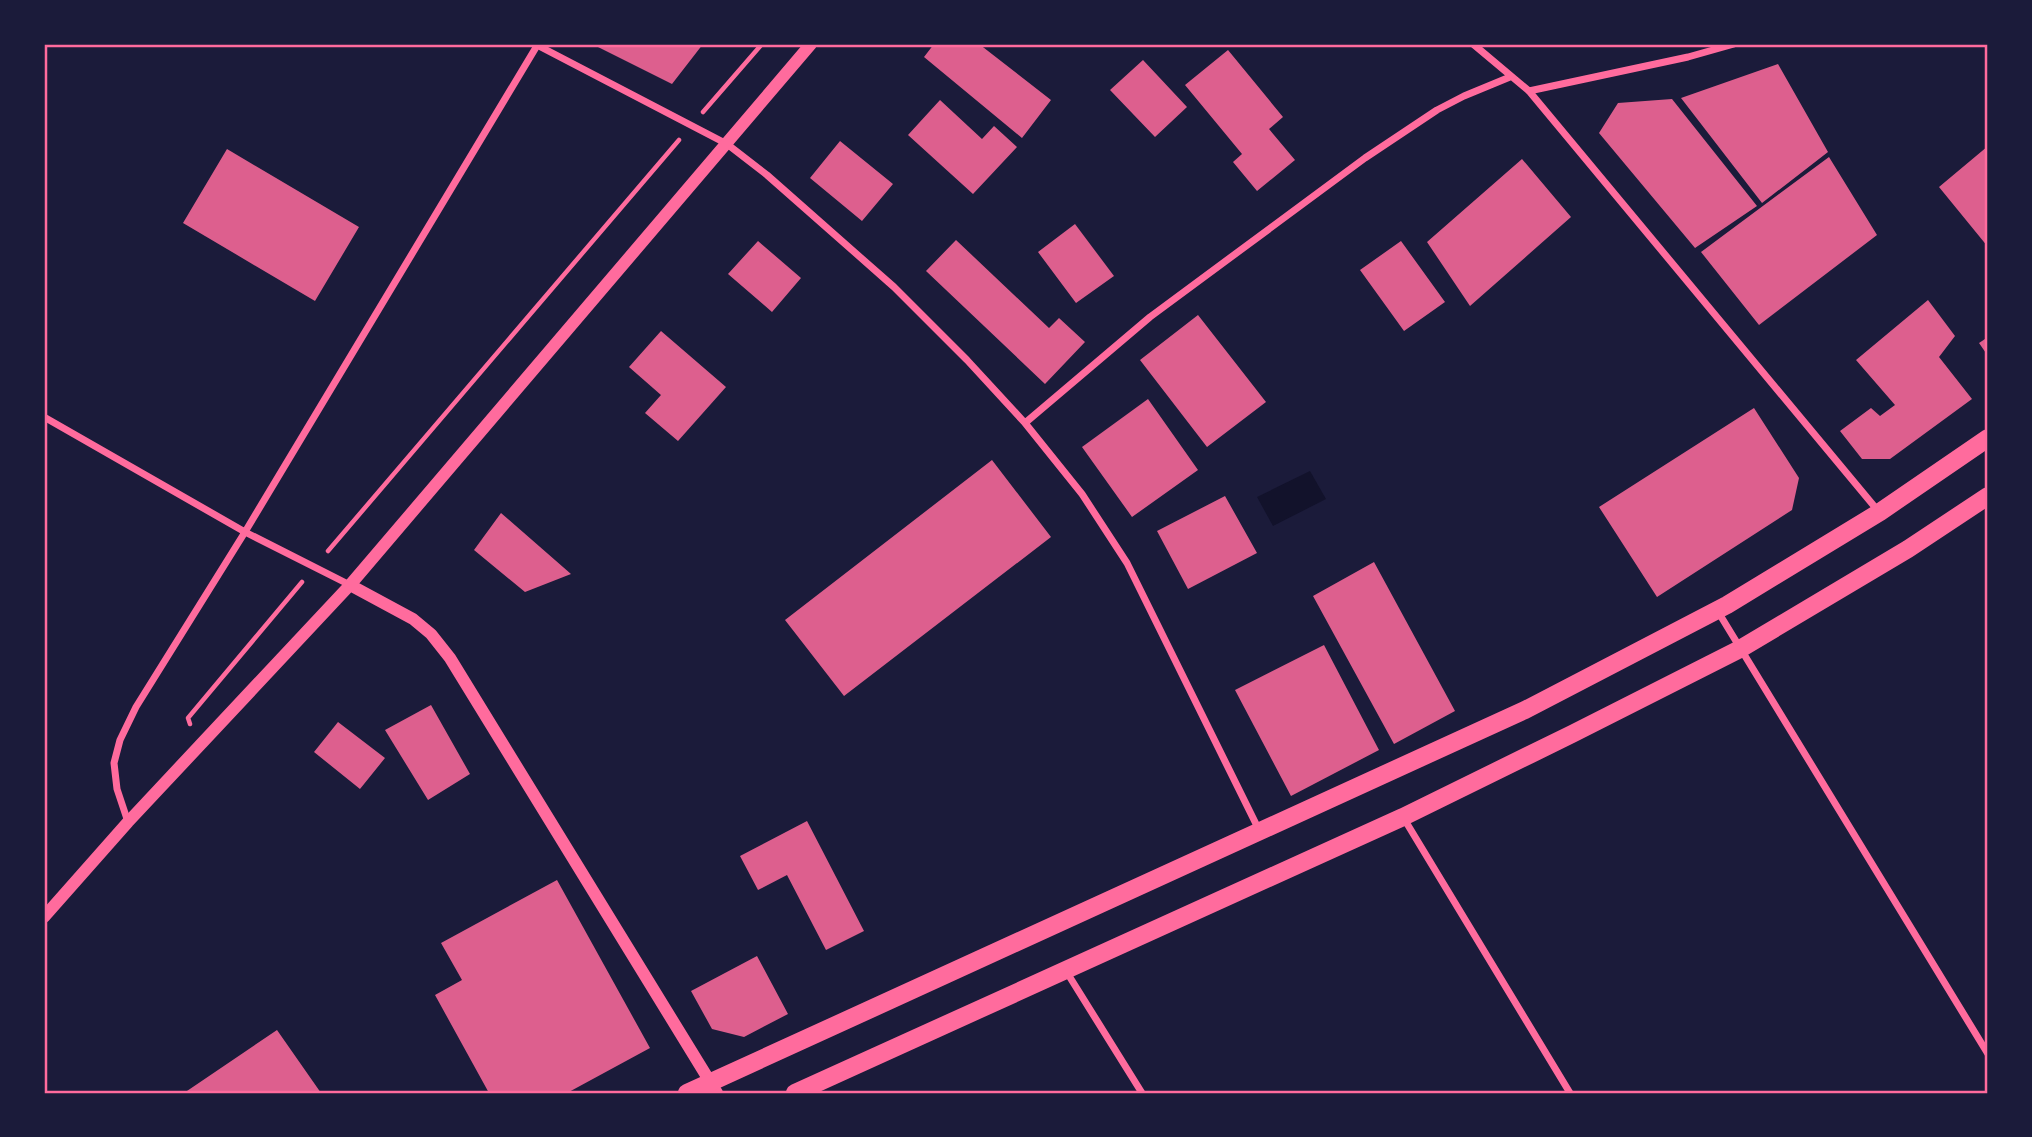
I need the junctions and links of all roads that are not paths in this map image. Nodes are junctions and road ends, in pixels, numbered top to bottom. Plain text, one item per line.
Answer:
1 (537, 44) edge
2 (811, 44) edge
3 (1473, 44) edge
4 (1734, 44) edge
5 (1510, 77) junction
6 (1529, 92) junction
7 (727, 144) junction
8 (44, 417) edge
9 (1025, 423) junction
10 (1988, 438) edge
11 (1988, 496) edge
12 (1880, 512) junction
13 (245, 532) junction
14 (350, 585) junction
15 (1717, 610) junction
16 (1740, 649) junction
17 (1403, 817) junction
18 (128, 822) junction
19 (1259, 831) junction
20 (44, 917) edge
21 (1065, 971) junction
22 (1988, 1054) edge
23 (713, 1088) edge
24 (687, 1093) edge
25 (795, 1093) edge
26 (1142, 1093) edge
27 (1570, 1093) edge

1 - 7 street
1 - 13 street
2 - 7 street
3 - 5 street
4 - 6 street
5 - 6 street
5 - 9 street
6 - 12 street
7 - 9 street
7 - 14 street
8 - 13 street
9 - 19 street
10 - 12 main road
11 - 16 main road
12 - 15 main road
13 - 14 street
13 - 18 street
14 - 18 street
14 - 23 street
15 - 16 street
15 - 19 main road
16 - 17 main road
16 - 22 street
17 - 21 main road
17 - 27 street
18 - 20 street
19 - 23 main road
21 - 25 main road
21 - 26 street
23 - 24 main road

